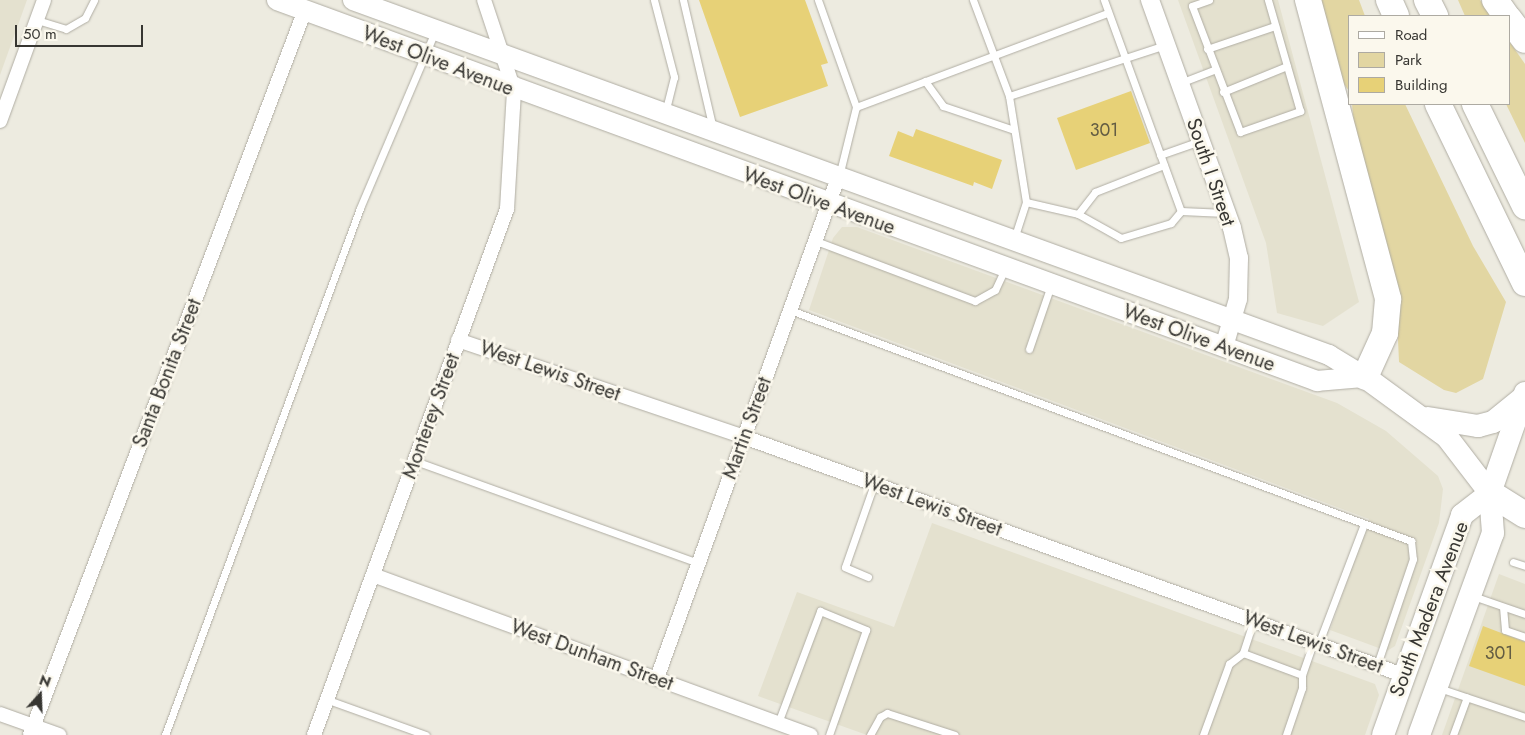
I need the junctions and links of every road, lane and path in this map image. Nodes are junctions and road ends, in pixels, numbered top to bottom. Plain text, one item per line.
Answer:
1 (44, 0) edge
2 (94, 0) edge
3 (277, 0) edge
4 (353, 0) edge
5 (484, 0) edge
6 (654, 0) edge
7 (683, 0) edge
8 (818, 0) edge
9 (973, 0) edge
10 (1104, 0) edge
11 (1150, 0) edge
12 (1209, 0) edge
13 (1268, 0) edge
14 (1308, 0) edge
15 (1389, 0) edge
16 (1427, 0) edge
17 (1494, 0) edge
18 (306, 10) junction
19 (1108, 13) junction
20 (1396, 15) edge
21 (1434, 15) edge
22 (1505, 15) edge
23 (37, 20) junction
24 (1510, 21) edge
25 (1275, 26) junction
26 (435, 30) junction
27 (1525, 40) edge
28 (1166, 45) junction
29 (1207, 49) junction
30 (502, 54) junction
31 (424, 55) junction
32 (994, 55) junction
33 (1125, 57) junction
34 (1287, 66) junction
35 (1214, 70) junction
36 (925, 81) junction
37 (1180, 83) junction
38 (514, 90) junction
39 (1223, 92) junction
40 (1009, 96) junction
41 (1438, 105) edge
42 (1475, 105) edge
43 (856, 107) junction
44 (665, 114) junction
45 (0, 121) edge
46 (1014, 130) junction
47 (714, 133) junction
48 (1201, 141) junction
49 (1160, 155) junction
50 (1164, 165) junction
51 (838, 178) junction
52 (1026, 202) junction
53 (829, 205) junction
54 (1525, 206) edge
55 (1181, 211) junction
56 (1227, 213) junction
57 (1078, 214) junction
58 (816, 241) junction
59 (1014, 241) junction
60 (1006, 267) junction
61 (1525, 283) edge
62 (1051, 284) junction
63 (790, 310) junction
64 (1234, 320) junction
65 (458, 340) junction
66 (1224, 347) junction
67 (1030, 349) dead end
68 (1365, 377) junction
69 (1524, 395) edge
70 (1423, 416) junction
71 (744, 436) junction
72 (415, 461) junction
73 (874, 484) junction
74 (1490, 493) junction
75 (1525, 515) edge
76 (1364, 524) junction
77 (1513, 562) dead end
78 (699, 564) junction
79 (1525, 566) edge
80 (373, 575) junction
81 (868, 577) dead end
82 (1470, 595) junction
83 (1503, 607) junction
84 (1525, 614) edge
85 (1253, 622) junction
86 (1525, 637) edge
87 (1316, 644) junction
88 (1243, 653) junction
89 (1377, 665) junction
90 (1302, 674) junction
91 (1403, 675) junction
92 (657, 678) junction
93 (1436, 687) junction
94 (1467, 697) junction
95 (328, 700) junction
96 (0, 714) edge
97 (1525, 717) edge
98 (778, 723) junction
99 (31, 730) edge
100 (59, 735) edge
101 (165, 735) edge
102 (314, 735) edge
103 (426, 735) edge
104 (810, 735) edge
105 (829, 735) edge
106 (870, 735) edge
107 (955, 735) edge
108 (1203, 735) edge
109 (1286, 735) edge
110 (1383, 735) edge
111 (1419, 735) edge
112 (1454, 735) edge

1 - 23 street
2 - 23 lane
3 - 18 main road, West Olive Avenue
4 - 26 main road, West Olive Avenue
5 - 30 street
6 - 44 lane
7 - 47 lane
8 - 43 lane
9 - 32 lane
10 - 19 lane
11 - 28 street, South I Street
12 - 29 lane
13 - 25 lane
14 - 68 highway
15 - 20 highway
16 - 21 highway
17 - 22 highway
18 - 31 main road, West Olive Avenue
18 - 99 street, Santa Bonita Street
19 - 32 lane
19 - 33 lane
23 - 45 street
24 - 27 highway
25 - 29 lane
25 - 34 lane
26 - 30 main road, West Olive Avenue
26 - 31 lane
28 - 33 lane
28 - 37 street, South I Street
29 - 35 lane
30 - 38 street
30 - 44 main road, West Olive Avenue
31 - 38 main road, West Olive Avenue
31 - 101 lane
32 - 36 lane
32 - 40 lane
33 - 40 lane
33 - 49 lane
34 - 39 lane
34 - 39 lane
35 - 37 lane
35 - 39 lane
36 - 43 lane
36 - 46 lane
37 - 48 street, South I Street
38 - 53 main road, West Olive Avenue
38 - 65 street, Monterey Street
40 - 46 lane
41 - 61 highway
42 - 54 highway
43 - 51 lane
44 - 47 main road, West Olive Avenue
46 - 52 lane
47 - 51 main road, West Olive Avenue
48 - 49 lane
48 - 56 street, South I Street
49 - 50 lane
50 - 55 lane
50 - 57 lane
51 - 53 street, Martin Street
51 - 59 main road, West Olive Avenue
52 - 57 lane
52 - 59 lane
53 - 58 street, Martin Street
53 - 60 main road, West Olive Avenue
55 - 56 lane
55 - 57 lane
56 - 64 street, South I Street
58 - 60 lane
58 - 63 street, Martin Street
59 - 64 main road, West Olive Avenue
60 - 62 main road, West Olive Avenue
62 - 66 main road, West Olive Avenue
62 - 67 lane
63 - 71 street, Martin Street
63 - 76 lane
64 - 66 street, South I Street
64 - 68 main road, West Olive Avenue
65 - 71 street, West Lewis Street
65 - 72 street, Monterey Street
66 - 68 main road, West Olive Avenue
68 - 70 main road, West Olive Avenue
69 - 70 main road
69 - 74 main road, South Madera Avenue
70 - 74 main road, West Olive Avenue
71 - 73 street, West Lewis Street
71 - 78 street, Martin Street
72 - 78 lane
72 - 80 street, Monterey Street
73 - 81 lane
73 - 85 street, West Lewis Street
74 - 75 highway
74 - 82 main road, South Madera Avenue
74 - 91 main road, South Madera Avenue
76 - 87 lane
76 - 89 lane
77 - 79 lane
78 - 92 street, Martin Street
80 - 92 street, West Dunham Street
80 - 95 street, Monterey Street
82 - 83 lane
82 - 93 main road, South Madera Avenue
83 - 84 lane
83 - 86 lane
85 - 87 street, West Lewis Street
85 - 88 lane
87 - 89 street, West Lewis Street
87 - 90 lane
88 - 90 lane
88 - 108 lane
89 - 91 street, West Lewis Street
90 - 109 lane
91 - 110 main road, South Madera Avenue
92 - 98 street, West Dunham Street
93 - 94 lane
93 - 111 main road, South Madera Avenue
94 - 97 lane
94 - 112 lane
95 - 102 street, Monterey Street
95 - 103 lane
96 - 99 street
98 - 104 street, West Dunham Street
98 - 105 lane
99 - 100 street
106 - 107 lane

